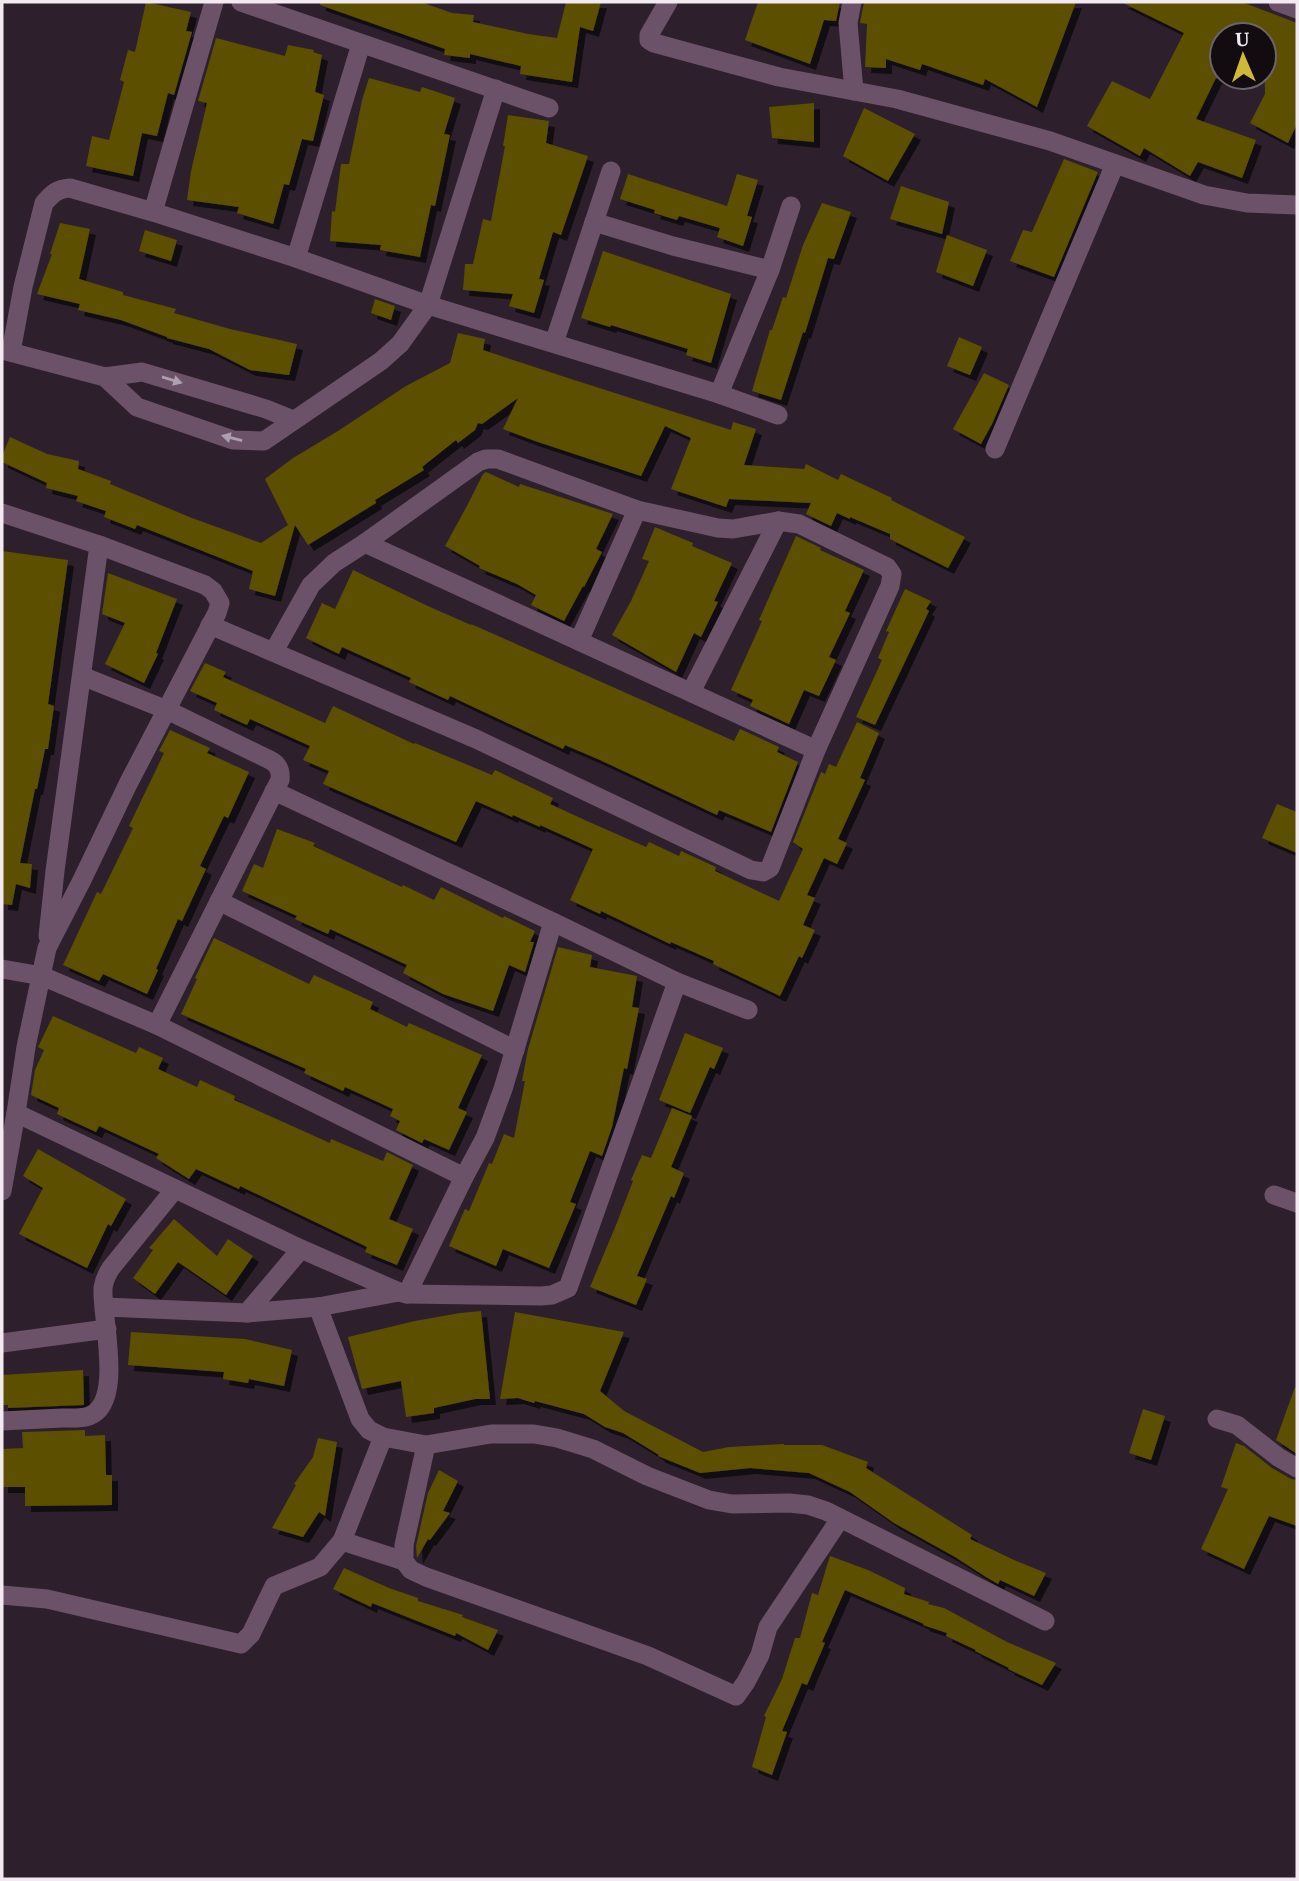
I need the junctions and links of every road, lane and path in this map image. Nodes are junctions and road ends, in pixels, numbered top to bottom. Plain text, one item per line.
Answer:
1 (214, 2) edge
2 (241, 2) edge
3 (668, 2) edge
4 (852, 2) edge
5 (1278, 2) edge
6 (1297, 9) edge
7 (361, 44) junction
8 (496, 89) junction
9 (854, 91) junction
10 (549, 108) dead end
11 (1115, 164) junction
12 (611, 171) dead end
13 (1297, 205) edge
14 (791, 206) dead end
15 (153, 212) junction
16 (594, 222) junction
17 (296, 258) junction
18 (770, 270) junction
19 (428, 304) junction
20 (555, 343) junction
21 (6, 351) edge
22 (105, 377) junction
23 (719, 394) junction
24 (778, 415) dead end
25 (293, 420) junction
26 (995, 449) dead end
27 (637, 510) junction
28 (2, 513) edge
29 (778, 521) junction
30 (365, 543) junction
31 (99, 545) junction
32 (210, 625) junction
33 (579, 641) junction
34 (274, 651) junction
35 (82, 676) junction
36 (691, 692) junction
37 (167, 710) junction
38 (817, 750) junction
39 (274, 791) junction
40 (219, 901) junction
41 (553, 922) junction
42 (47, 948) junction
43 (2, 969) edge
44 (42, 976) junction
45 (677, 982) junction
46 (748, 1010) dead end
47 (157, 1025) junction
48 (516, 1050) junction
49 (16, 1113) junction
50 (464, 1177) junction
51 (175, 1189) junction
52 (2, 1191) edge
53 (1274, 1195) dead end
54 (1297, 1203) edge
55 (301, 1249) junction
56 (403, 1293) junction
57 (105, 1307) junction
58 (318, 1307) junction
59 (247, 1313) junction
60 (107, 1329) junction
61 (2, 1343) edge
62 (1217, 1419) dead end
63 (2, 1421) edge
64 (383, 1437) junction
65 (426, 1446) junction
66 (1297, 1468) edge
67 (840, 1519) junction
68 (342, 1541) junction
69 (404, 1561) junction
70 (2, 1595) edge
71 (1045, 1621) dead end

1 - 15 street
2 - 7 street
3 - 9 street
4 - 9 street
5 - 6 street
7 - 8 street
7 - 17 street
8 - 10 street
8 - 19 street
9 - 11 street
11 - 13 street
11 - 26 street
12 - 16 street
14 - 18 street
15 - 17 street
15 - 21 street
16 - 18 street
16 - 20 street
17 - 19 street
18 - 23 street
19 - 20 street
19 - 25 street
20 - 23 street
21 - 22 street
22 -> 25 street
25 -> 22 street
23 - 24 street
27 - 29 street
27 - 30 street
27 - 33 street
28 - 31 street
29 - 36 street
29 - 38 street
30 - 33 street
30 - 34 street
31 - 32 street
31 - 35 street
32 - 34 street
32 - 37 street
33 - 36 street
34 - 38 street
35 - 37 street
35 - 42 street
36 - 38 street
37 - 39 street
37 - 42 street
39 - 40 street
39 - 41 street
40 - 47 street
40 - 48 street
41 - 45 street
41 - 48 street
42 - 44 street
43 - 44 street
44 - 47 street
44 - 49 street
45 - 46 street
45 - 56 street
47 - 50 street
48 - 50 street
49 - 51 street
49 - 52 street
50 - 56 street
51 - 55 street
51 - 57 street
53 - 54 street
55 - 56 street
55 - 59 street
56 - 58 street
57 - 59 street
57 - 60 street
58 - 59 street
58 - 64 street
60 - 61 street
60 - 63 street
62 - 66 street
64 - 65 street
64 - 68 street
65 - 67 street
65 - 69 street
67 - 69 street
67 - 71 street
68 - 69 street
68 - 70 street

